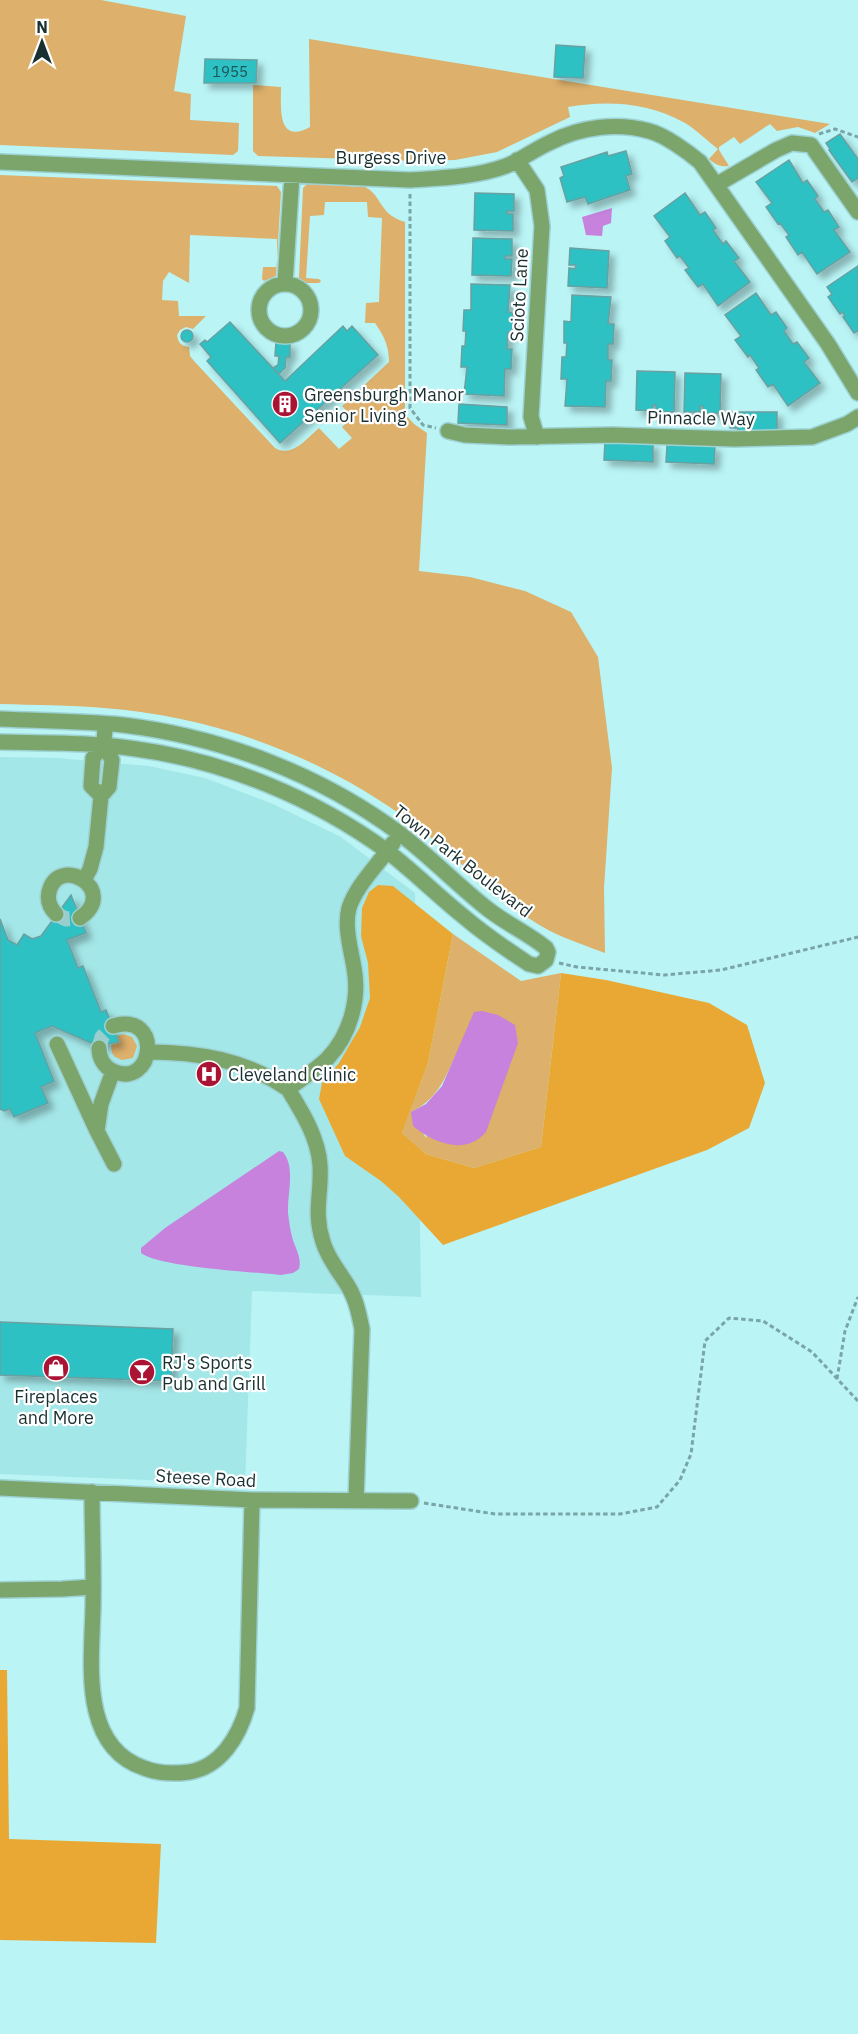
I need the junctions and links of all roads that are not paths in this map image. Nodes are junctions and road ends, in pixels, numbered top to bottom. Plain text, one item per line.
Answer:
1 (516, 160) junction
2 (0, 162) edge
3 (292, 175) junction
4 (716, 185) junction
5 (858, 212) edge
6 (285, 284) dead end
7 (858, 393) edge
8 (858, 417) edge
9 (447, 430) road end
10 (537, 437) junction
11 (0, 719) edge
12 (105, 724) junction
13 (0, 742) edge
14 (104, 745) junction
15 (400, 834) junction
16 (387, 852) junction
17 (84, 880) junction
18 (56, 914) dead end
19 (80, 918) dead end
20 (113, 1026) dead end
21 (57, 1044) dead end
22 (99, 1048) dead end
23 (148, 1052) junction
24 (113, 1071) junction
25 (288, 1089) junction
26 (98, 1131) junction
27 (114, 1164) dead end
28 (0, 1488) edge
29 (92, 1492) junction
30 (252, 1500) junction
31 (356, 1501) junction
32 (411, 1502) road end
33 (92, 1587) junction
34 (0, 1590) edge

1 - 3 street, Burgess Drive
1 - 4 street, Burgess Drive
1 - 10 street, Scioto Lane
2 - 3 street, Burgess Drive
3 - 6 street
4 - 5 street
4 - 7 street, Burgess Drive
8 - 10 street, Pinnacle Way
9 - 10 street, Pinnacle Way
11 - 12 street, Town Park Boulevard
12 - 14 street
12 - 15 street, Town Park Boulevard
13 - 14 street
14 - 16 street
14 - 17 street
15 - 16 street
15 - 16 street, Town Park Boulevard
16 - 25 street
17 - 18 street
17 - 19 street
20 - 23 street
21 - 26 street
22 - 24 street
23 - 24 street
23 - 25 street
24 - 26 street
25 - 31 street
26 - 27 street
28 - 29 street, Steese Road
29 - 30 street, Steese Road
29 - 33 street
30 - 31 street, Steese Road
30 - 33 street
31 - 32 street, Steese Road
33 - 34 street

